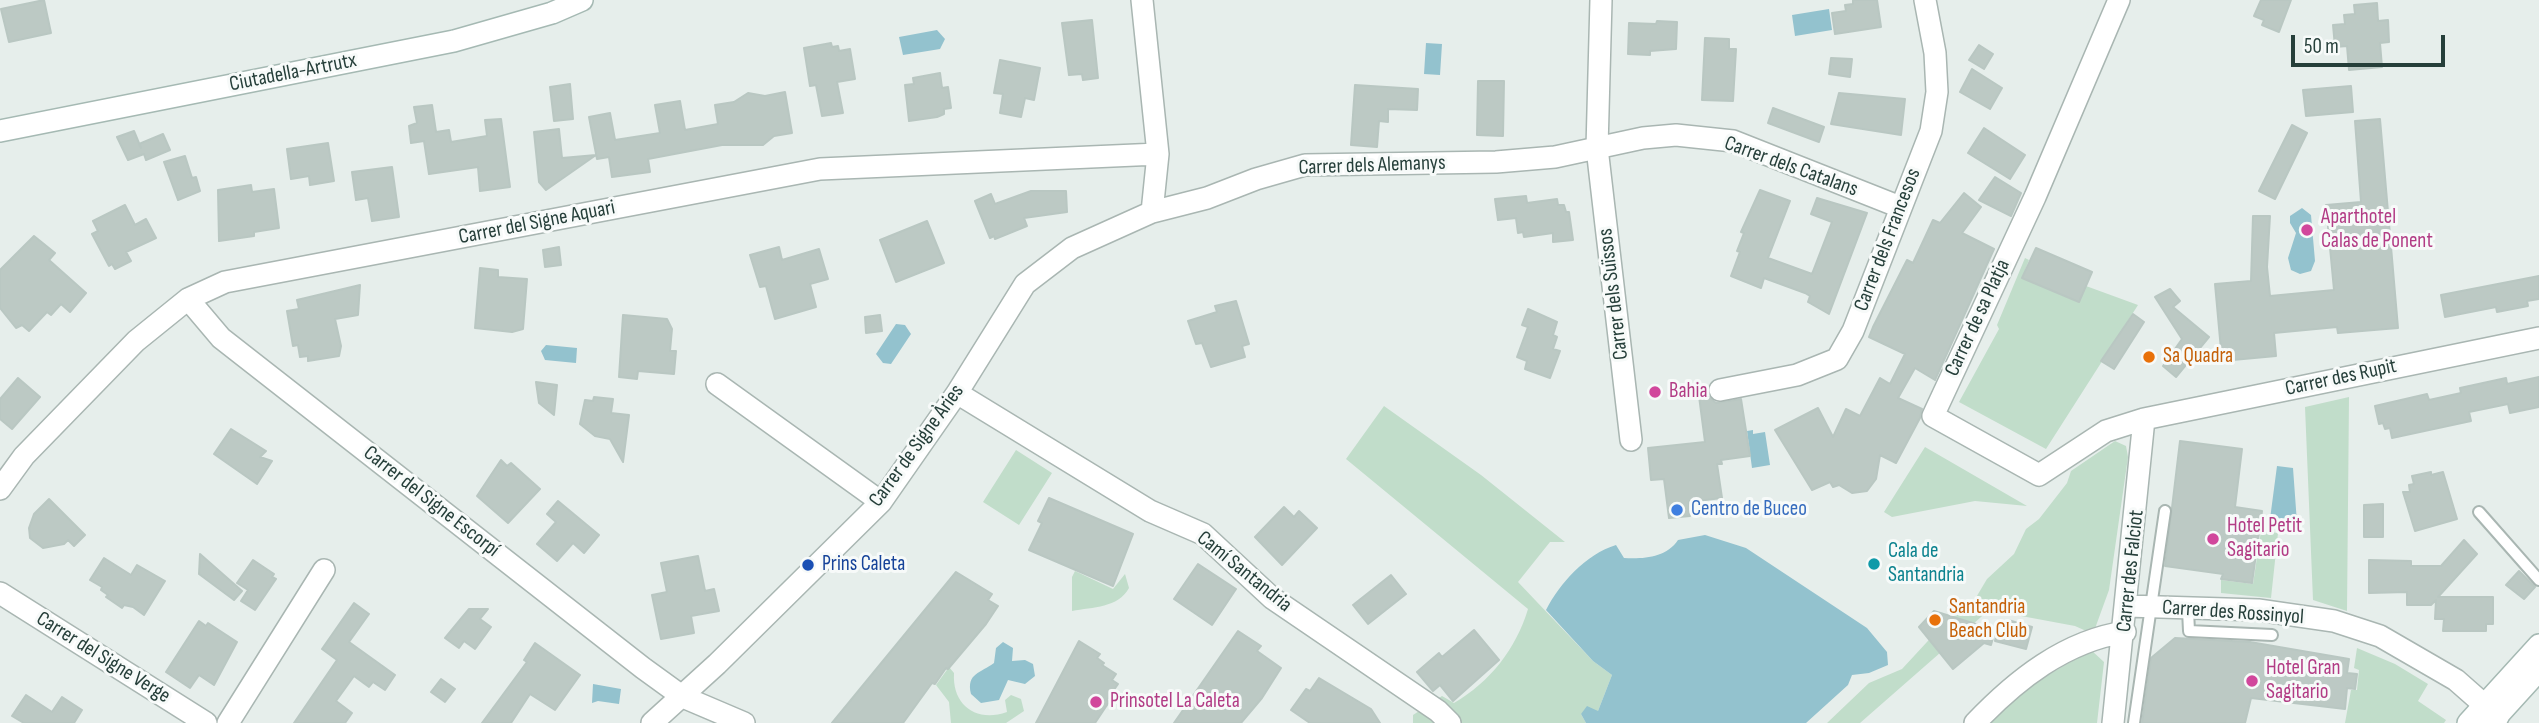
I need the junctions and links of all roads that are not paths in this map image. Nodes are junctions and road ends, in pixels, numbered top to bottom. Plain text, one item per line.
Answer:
1 (582, 0) edge
2 (1142, 0) edge
3 (1601, 0) edge
4 (1925, 0) edge
5 (2119, 0) edge
6 (0, 131) edge
7 (1598, 148) junction
8 (1158, 154) junction
9 (1900, 207) junction
10 (1152, 212) junction
11 (188, 299) junction
12 (2539, 338) edge
13 (717, 383) dead end
14 (1720, 390) dead end
15 (957, 393) junction
16 (2144, 419) junction
17 (1632, 440) dead end
18 (0, 489) edge
19 (881, 502) junction
20 (2165, 511) dead end
21 (2479, 512) dead end
22 (324, 570) dead end
23 (2539, 580) edge
24 (0, 593) edge
25 (2127, 606) junction
26 (2151, 608) junction
27 (2188, 610) junction
28 (2125, 632) junction
29 (2272, 635) dead end
30 (2539, 645) edge
31 (2539, 670) edge
32 (683, 697) junction
33 (2493, 716) edge
34 (206, 723) edge
35 (228, 723) edge
36 (652, 723) edge
37 (744, 723) edge
38 (1450, 723) edge
39 (1975, 723) edge
40 (2113, 723) edge
41 (2134, 723) edge
42 (2468, 723) edge

1 - 6 street, Ciutadella-Artrutx
2 - 8 street
3 - 7 street, Carrer dels Suïssos
4 - 9 street, Carrer dels Francesos
5 - 16 street, Carrer de sa Platja
7 - 9 street, Carrer dels Catalans
7 - 10 street, Carrer dels Alemanys
7 - 17 street, Carrer dels Suïssos
8 - 10 street
8 - 11 street, Carrer del Signe Aquari
9 - 14 street, Carrer dels Francesos
10 - 15 street, Carrer de Signe Àries
11 - 18 street, Carrer del Signe Aquari
11 - 32 street, Carrer del Signe Escorpí
12 - 16 street, Carrer des Rupit
13 - 19 street
15 - 19 street, Carrer de Signe Àries
15 - 38 street, Camí Santandria
16 - 25 street, Carrer des Falciot
19 - 32 street, Carrer de Signe Àries
20 - 26 lane
21 - 23 lane
22 - 35 street
24 - 34 street, Carrer del Signe Verge
25 - 26 street, Carrer des Rossinyol
25 - 28 street, Carrer des Falciot
26 - 27 street, Carrer des Rossinyol
26 - 41 lane
27 - 29 lane
27 - 33 street, Carrer des Rossinyol
28 - 39 street, Carrer des Falciot
28 - 40 street, Carrer des Falciot
30 - 33 street
31 - 33 street
32 - 36 street, Carrer de Signe Àries
32 - 37 street, Carrer del Signe Escorpí
33 - 42 street

